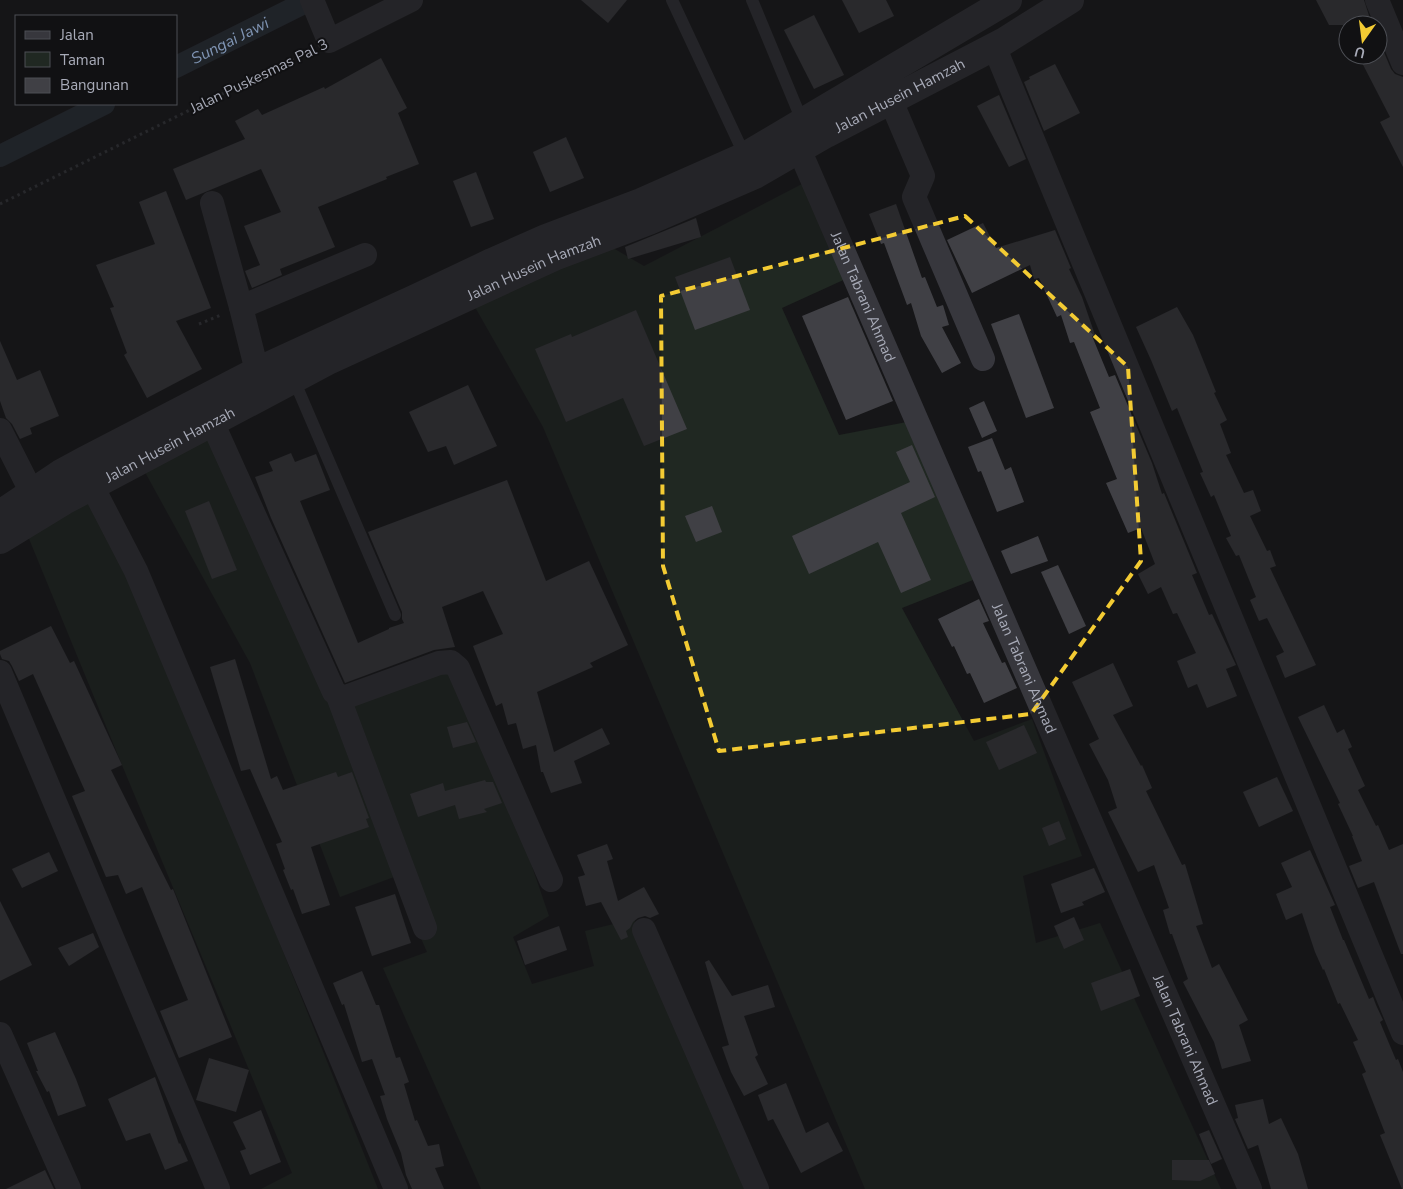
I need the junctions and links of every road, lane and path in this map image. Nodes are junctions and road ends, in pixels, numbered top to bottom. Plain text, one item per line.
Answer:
1 (312, 0) edge
2 (411, 0) edge
3 (672, 0) edge
4 (752, 0) edge
5 (1008, 0) edge
6 (1070, 0) edge
7 (1377, 0) edge
8 (326, 34) junction
9 (994, 46) junction
10 (1403, 63) edge
11 (891, 101) junction
12 (801, 136) junction
13 (745, 156) junction
14 (212, 203) dead end
15 (0, 204) edge
16 (365, 256) dead end
17 (241, 307) junction
18 (983, 358) dead end
19 (257, 371) junction
20 (294, 380) junction
21 (207, 411) junction
22 (0, 430) edge
23 (92, 486) junction
24 (32, 493) junction
25 (0, 514) edge
26 (0, 540) edge
27 (395, 615) dead end
28 (0, 672) edge
29 (338, 696) junction
30 (551, 880) dead end
31 (425, 928) dead end
32 (644, 930) dead end
33 (0, 1034) edge
34 (1403, 1034) edge
35 (68, 1189) edge
36 (218, 1189) edge
37 (396, 1189) edge
38 (757, 1189) edge
39 (1250, 1189) edge

1 - 8 street
2 - 8 street, Jalan Puskesmas Pal 3
3 - 13 lane
4 - 12 lane
5 - 12 street, Jalan Husein Hamzah
6 - 9 street, Jalan Husein Hamzah
7 - 10 street
8 - 15 path, Jalan Puskesmas Pal 3
9 - 11 street, Jalan Husein Hamzah
9 - 34 street
11 - 12 street, Jalan Husein Hamzah
11 - 18 street
12 - 13 street, Jalan Husein Hamzah
12 - 20 street, Jalan Husein Hamzah
12 - 39 street, Jalan Tabrani Ahmad
13 - 19 street, Jalan Husein Hamzah
14 - 17 street
16 - 17 street
17 - 19 street
19 - 21 street, Jalan Husein Hamzah
20 - 21 street, Jalan Husein Hamzah
20 - 27 lane
21 - 23 street, Jalan Husein Hamzah
21 - 24 street, Jalan Husein Hamzah
21 - 29 street
22 - 24 street
23 - 26 street, Jalan Husein Hamzah
23 - 37 street
24 - 25 street, Jalan Husein Hamzah
28 - 36 street
29 - 30 street
29 - 31 street
32 - 38 street
33 - 35 street

